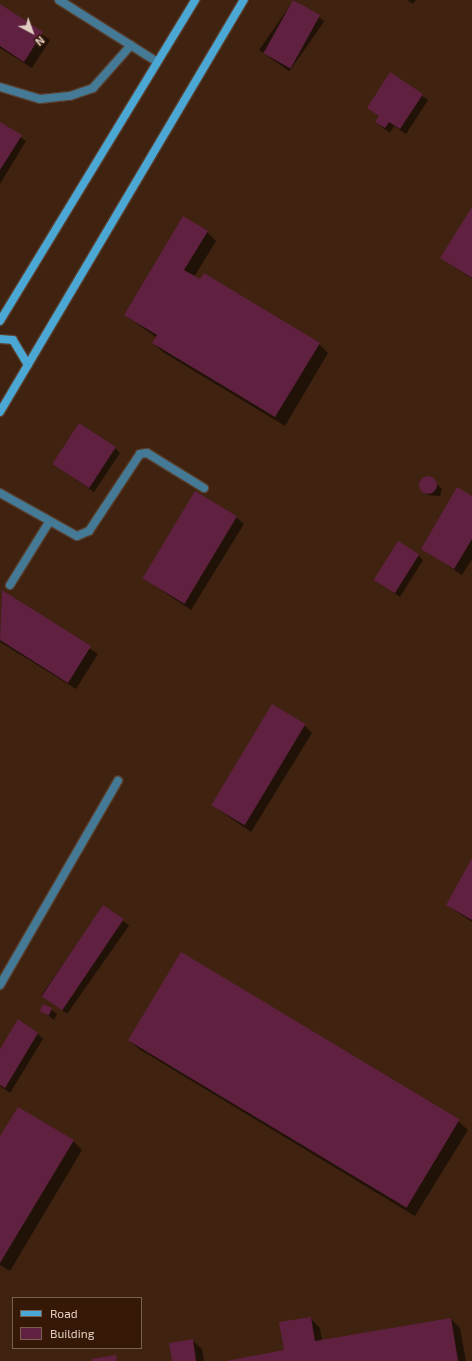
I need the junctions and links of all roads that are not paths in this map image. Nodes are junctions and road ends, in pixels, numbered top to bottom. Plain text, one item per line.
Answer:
1 (59, 0) edge
2 (195, 0) edge
3 (244, 0) edge
4 (131, 46) junction
5 (156, 62) junction
6 (0, 87) edge
7 (0, 321) edge
8 (0, 339) edge
9 (28, 365) junction
10 (0, 412) edge
11 (204, 488) dead end
12 (0, 493) edge
13 (50, 522) junction
14 (10, 585) dead end
15 (118, 781) dead end
16 (0, 985) edge

1 - 4 street
2 - 5 main road
3 - 9 main road
4 - 5 street
4 - 6 street
5 - 7 main road
8 - 9 main road
9 - 10 main road
11 - 13 street
12 - 13 street
13 - 14 street
15 - 16 street

